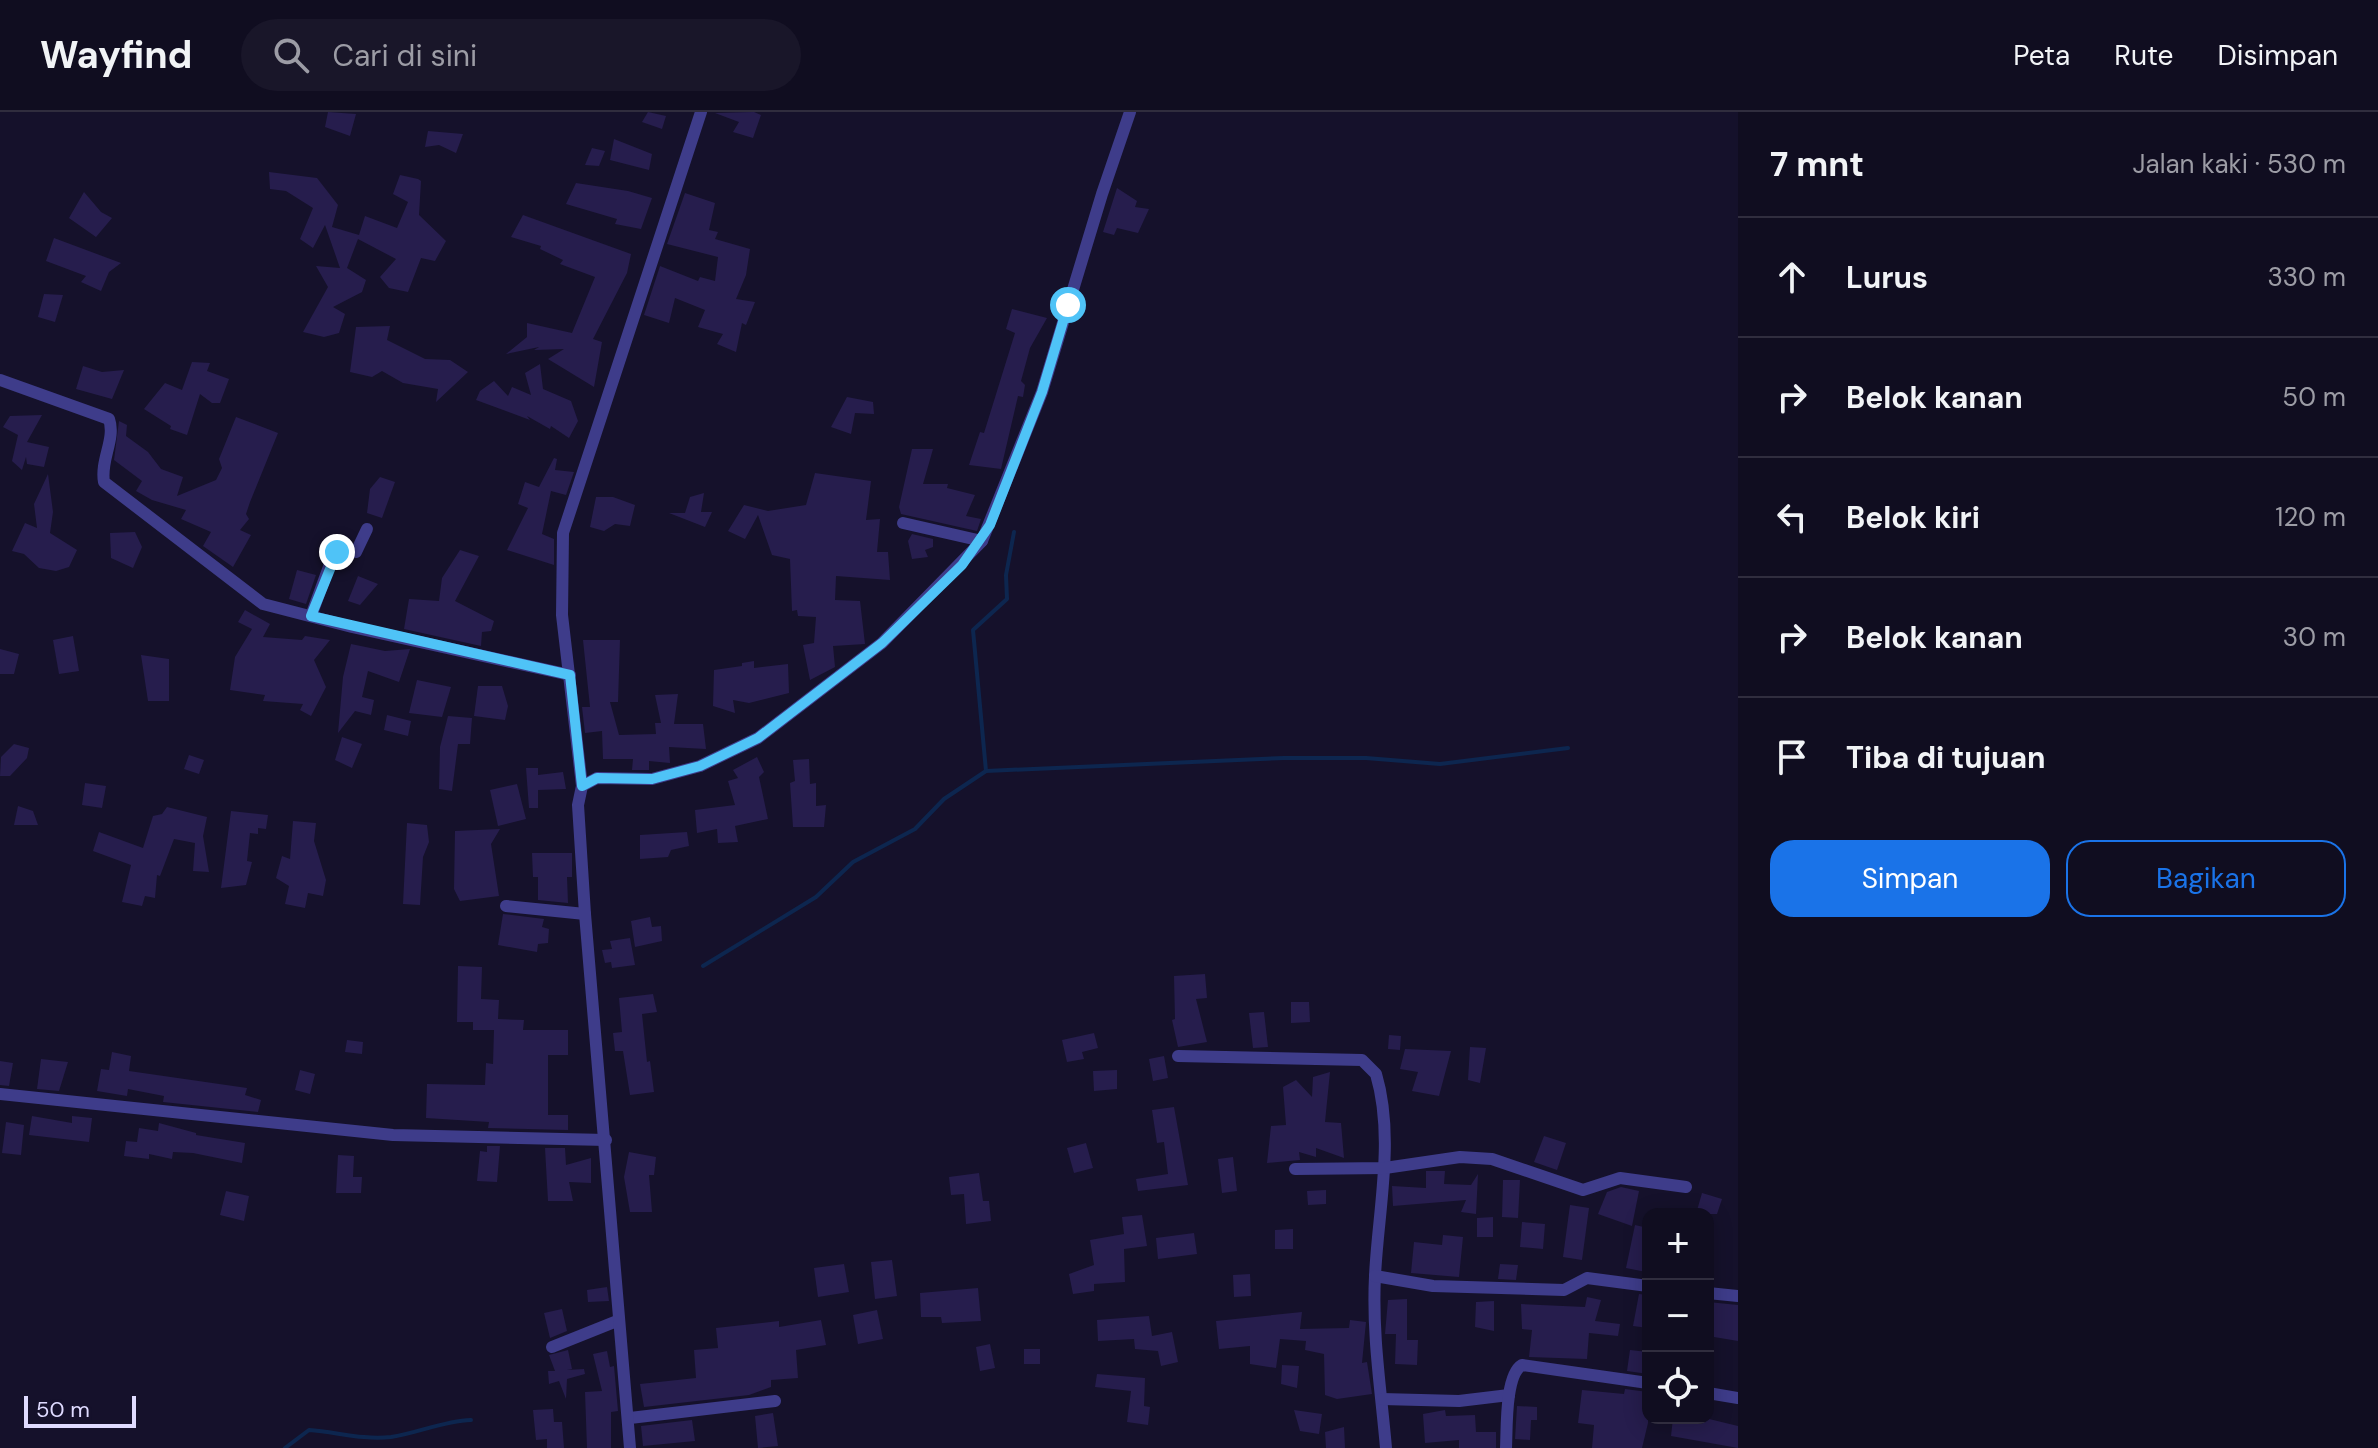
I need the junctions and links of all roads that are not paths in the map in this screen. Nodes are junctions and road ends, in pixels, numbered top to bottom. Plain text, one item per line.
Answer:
1 (701, 112) edge
2 (1130, 112) edge
3 (0, 380) edge
4 (903, 523) dead end
5 (367, 529) dead end
6 (982, 541) junction
7 (311, 616) junction
8 (570, 675) junction
9 (582, 786) junction
10 (506, 906) dead end
11 (585, 914) junction
12 (1178, 1056) dead end
13 (0, 1094) edge
14 (606, 1140) junction
15 (1385, 1168) junction
16 (1295, 1169) dead end
17 (1686, 1187) dead end
18 (1375, 1276) junction
19 (1642, 1285) edge
20 (1714, 1294) edge
21 (1738, 1296) edge
22 (617, 1321) junction
23 (552, 1347) dead end
24 (1642, 1382) edge
25 (1714, 1394) edge
26 (1509, 1395) junction
27 (1738, 1398) edge
28 (1382, 1399) junction
29 (775, 1401) dead end
30 (630, 1418) junction
31 (630, 1448) edge
32 (1386, 1448) edge
33 (1506, 1448) edge

1 - 8 street
2 - 6 street
3 - 7 street
4 - 6 street
5 - 7 street
6 - 9 street
7 - 8 street
8 - 9 street
9 - 11 street
10 - 11 street
11 - 14 street
12 - 15 street
13 - 14 street
14 - 22 street
15 - 16 street
15 - 17 street
15 - 18 street
18 - 19 street
18 - 28 street
20 - 21 street
22 - 23 street
22 - 30 street
24 - 26 street
25 - 27 street
26 - 28 street
26 - 33 street
28 - 32 street
29 - 30 street
30 - 31 street

